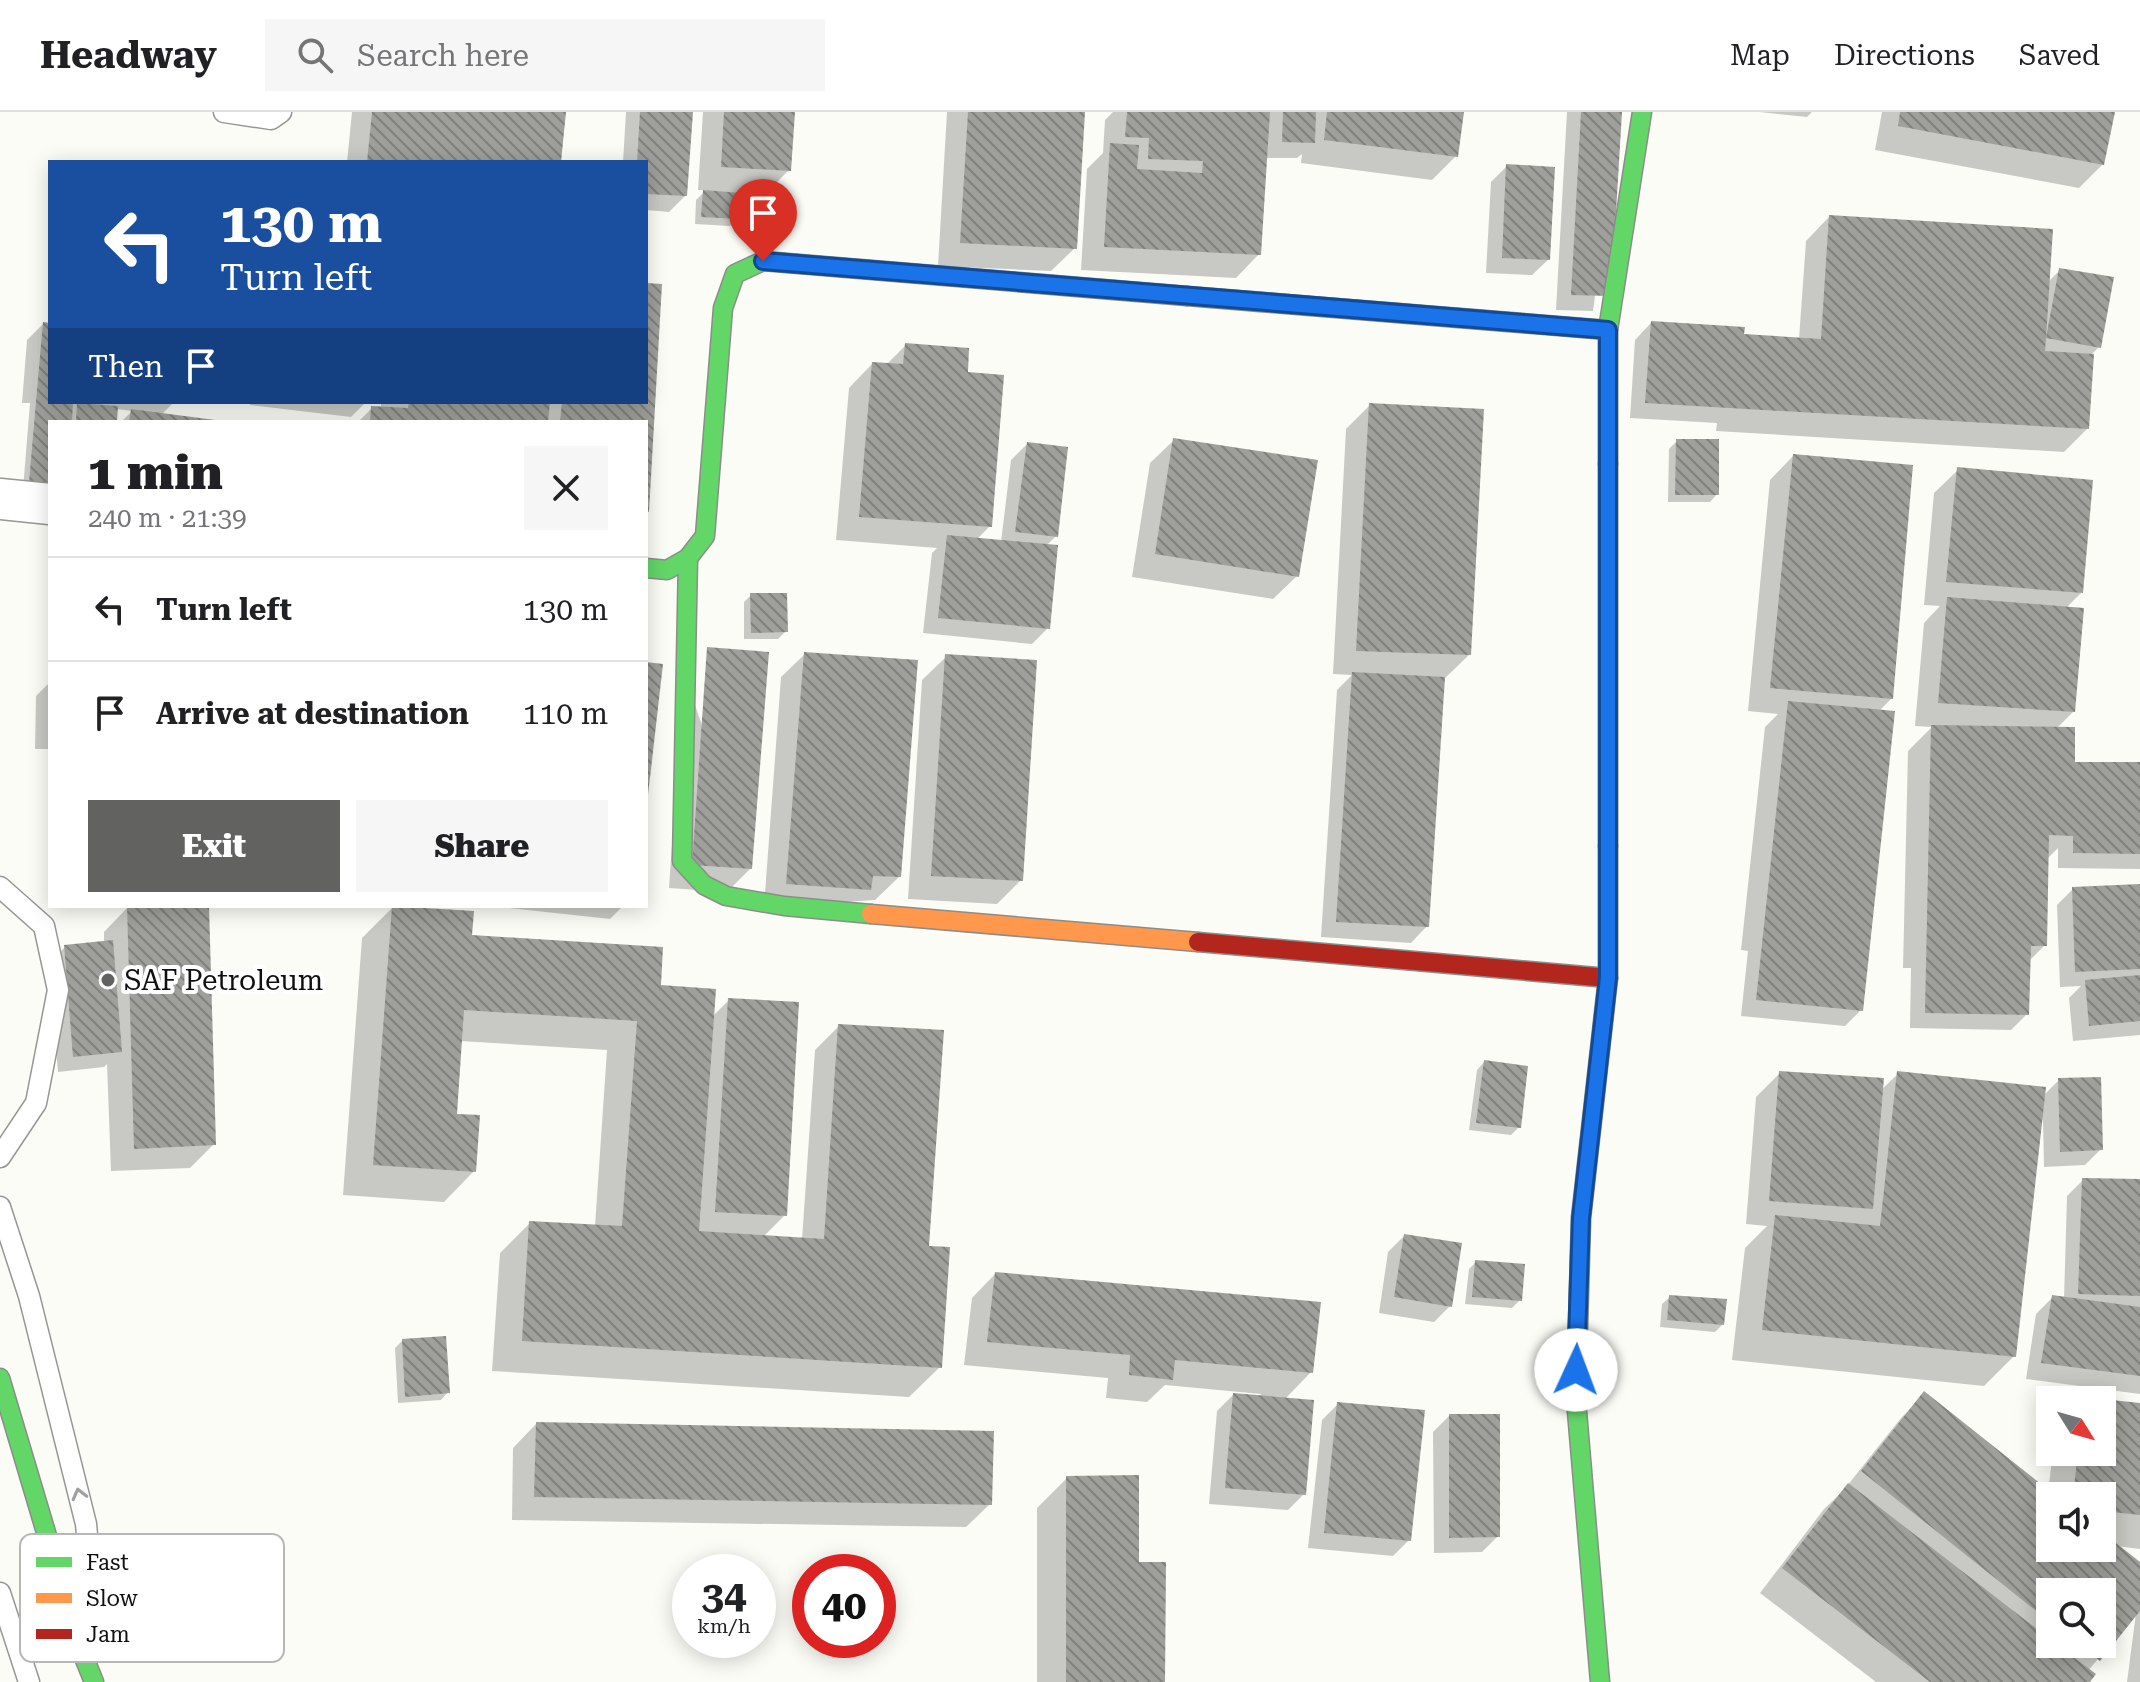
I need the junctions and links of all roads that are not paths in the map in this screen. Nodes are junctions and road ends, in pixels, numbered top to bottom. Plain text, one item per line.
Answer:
1 (224, 112) edge
2 (281, 112) edge
3 (1642, 112) edge
4 (1608, 330) junction
5 (0, 499) edge
6 (48, 504) edge
7 (688, 558) junction
8 (648, 568) edge
9 (0, 887) edge
10 (1608, 978) junction
11 (0, 1157) edge
12 (0, 1207) edge
13 (0, 1378) edge
14 (46, 1534) edge
15 (87, 1534) edge
16 (0, 1593) edge
17 (20, 1654) edge
18 (22, 1662) edge
19 (86, 1662) edge
20 (98, 1662) edge
21 (29, 1682) edge
22 (94, 1682) edge
23 (100, 1682) edge
24 (1600, 1682) edge

1 - 2 lane
3 - 4 main road
4 - 7 main road
4 - 10 main road
5 - 6 street
7 - 8 main road
7 - 10 main road
9 - 11 lane
10 - 24 main road
15 -> 12 lane
13 - 14 main road
16 - 17 lane
18 - 21 lane
19 - 22 main road
23 -> 20 lane

